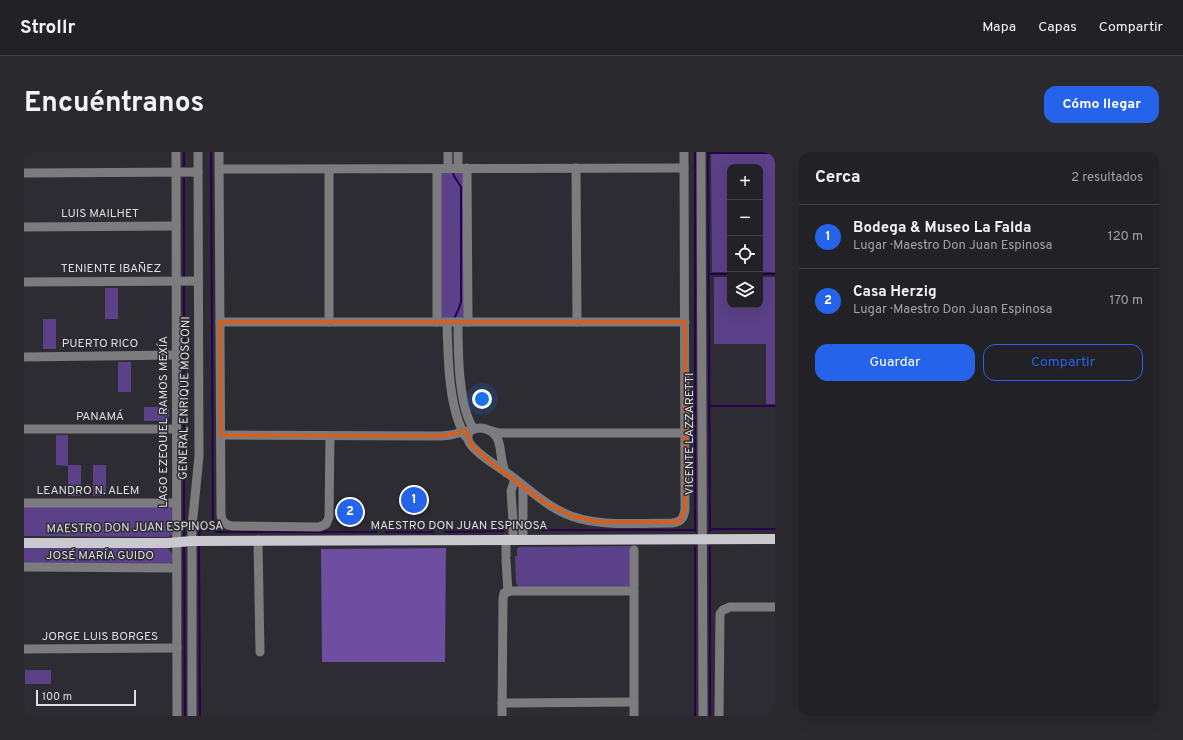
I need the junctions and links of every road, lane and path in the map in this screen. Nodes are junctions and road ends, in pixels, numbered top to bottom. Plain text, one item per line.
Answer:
1 (176, 152) edge
2 (198, 152) edge
3 (220, 152) edge
4 (448, 152) edge
5 (458, 152) edge
6 (684, 152) edge
7 (701, 152) edge
8 (448, 168) junction
9 (463, 168) junction
10 (576, 168) junction
11 (684, 168) junction
12 (220, 169) junction
13 (329, 169) junction
14 (437, 169) junction
15 (176, 172) junction
16 (198, 172) junction
17 (24, 173) edge
18 (176, 226) junction
19 (24, 227) edge
20 (176, 281) junction
21 (198, 281) junction
22 (24, 282) edge
23 (220, 322) junction
24 (329, 322) junction
25 (442, 322) junction
26 (458, 322) junction
27 (468, 322) junction
28 (577, 322) junction
29 (685, 322) junction
30 (176, 355) junction
31 (24, 356) edge
32 (24, 429) edge
33 (176, 429) junction
34 (474, 429) junction
35 (488, 430) junction
36 (462, 432) junction
37 (519, 433) junction
38 (685, 433) junction
39 (221, 435) junction
40 (330, 436) junction
41 (441, 436) junction
42 (470, 444) junction
43 (500, 449) junction
44 (506, 472) junction
45 (515, 479) junction
46 (525, 488) junction
47 (24, 503) edge
48 (176, 503) junction
49 (517, 539) junction
50 (703, 539) junction
51 (775, 539) edge
52 (258, 540) junction
53 (192, 541) junction
54 (176, 542) junction
55 (24, 543) edge
56 (634, 550) dead end
57 (24, 568) edge
58 (176, 568) junction
59 (634, 591) junction
60 (508, 592) junction
61 (775, 607) edge
62 (177, 648) junction
63 (24, 649) edge
64 (260, 652) dead end
65 (634, 702) junction
66 (502, 703) junction
67 (177, 716) edge
68 (192, 716) edge
69 (502, 716) edge
70 (634, 716) edge
71 (703, 716) edge
72 (719, 716) edge

1 - 15 street, LAGO EZEQUIEL RAMOS MEXÍA
2 - 16 street, GENERAL ENRIQUE MOSCONI
3 - 12 street
4 - 8 street
5 - 9 street
6 - 11 street
7 - 50 street, VICENTE LAZZARETTI
8 - 9 street
8 - 14 street
9 - 10 street
9 - 27 street
10 - 11 street
10 - 28 street
11 - 29 street
12 - 13 street
12 - 23 street
13 - 14 street
13 - 24 street
14 - 25 street
15 - 16 street
15 - 17 street
15 - 18 street, LAGO EZEQUIEL RAMOS MEXÍA
16 - 21 street, GENERAL ENRIQUE MOSCONI
18 - 19 street, LUIS MAILHET
18 - 20 street, LAGO EZEQUIEL RAMOS MEXÍA
20 - 21 street, TENIENTE IBAÑEZ
20 - 22 street, TENIENTE IBAÑEZ
20 - 30 street, LAGO EZEQUIEL RAMOS MEXÍA
21 - 53 street, GENERAL ENRIQUE MOSCONI
23 - 24 street
23 - 39 street
24 - 25 street
25 - 26 street
25 - 36 street
26 - 27 street
26 - 34 street
27 - 28 street
28 - 29 street
29 - 38 street
30 - 31 street, PUERTO RICO
30 - 33 street, LAGO EZEQUIEL RAMOS MEXÍA
32 - 33 street, PANAMÁ
33 - 48 street, LAGO EZEQUIEL RAMOS MEXÍA
34 - 35 street
34 - 36 street
34 - 42 street
35 - 37 street
35 - 43 street
36 - 41 street
36 - 42 street
37 - 38 street
37 - 43 street
38 - 46 street
39 - 40 street
39 - 40 street
40 - 41 street
41 - 42 street
42 - 44 street
43 - 44 street
44 - 45 street
45 - 46 street
45 - 49 street
46 - 49 street
47 - 48 street, LEANDRO N. ALEM
48 - 54 street, LAGO EZEQUIEL RAMOS MEXÍA
49 - 50 main road, MAESTRO DON JUAN ESPINOSA
49 - 52 main road, MAESTRO DON JUAN ESPINOSA
49 - 60 street
50 - 51 main road, MAESTRO DON JUAN ESPINOSA
50 - 71 street, VICENTE LAZZARETTI
52 - 53 main road, MAESTRO DON JUAN ESPINOSA
52 - 64 street
53 - 54 main road, MAESTRO DON JUAN ESPINOSA
53 - 68 street, GENERAL ENRIQUE MOSCONI
54 - 55 main road, MAESTRO DON JUAN ESPINOSA
54 - 58 street, LAGO EZEQUIEL RAMOS MEXÍA
56 - 59 street
57 - 58 street, JOSÉ MARÍA GUIDO
58 - 62 street, LAGO EZEQUIEL RAMOS MEXÍA
59 - 60 street
59 - 65 street
60 - 66 street
61 - 72 street
62 - 63 street, JORGE LUIS BORGES
62 - 67 street, LAGO EZEQUIEL RAMOS MEXÍA
65 - 66 street
65 - 70 street
66 - 69 street

